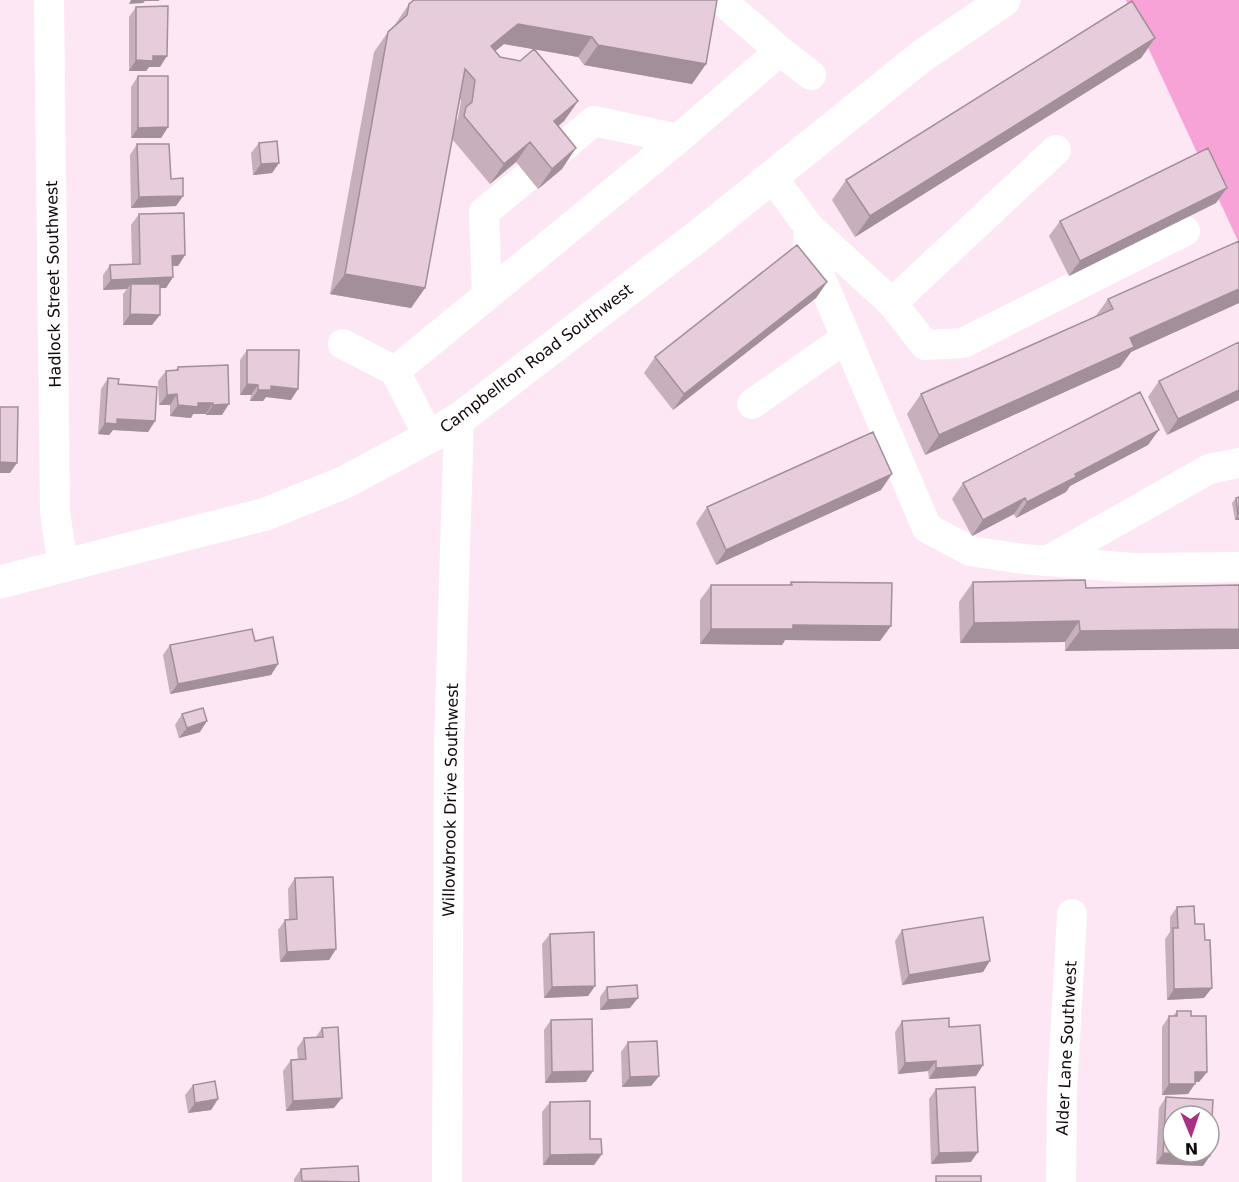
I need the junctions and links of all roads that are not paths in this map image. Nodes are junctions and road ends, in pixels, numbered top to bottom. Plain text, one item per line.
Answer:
1 (49, 0) edge
2 (1004, 0) edge
3 (728, 6) dead end
4 (780, 51) junction
5 (812, 75) dead end
6 (678, 139) junction
7 (1056, 150) dead end
8 (552, 156) edge
9 (527, 177) dead end
10 (772, 177) junction
11 (809, 227) junction
12 (1185, 231) edge
13 (487, 295) junction
14 (892, 303) junction
15 (846, 338) junction
16 (343, 344) dead end
17 (395, 371) junction
18 (752, 404) dead end
19 (459, 419) junction
20 (429, 437) junction
21 (1239, 463) edge
22 (1047, 561) junction
23 (63, 567) junction
24 (1239, 567) edge
25 (0, 582) edge
26 (1072, 914) dead end
27 (447, 1182) edge
28 (1062, 1182) edge

1 - 23 street, Hadlock Street Southwest
2 - 10 main road, Campbellton Road Southwest
3 - 4 street
4 - 5 street
4 - 6 street
6 - 8 street
6 - 13 street
7 - 14 street
9 - 13 street
10 - 11 street
10 - 19 main road, Campbellton Road Southwest
11 - 14 street
11 - 15 street
12 - 14 street
13 - 17 street
15 - 18 street
15 - 22 street
16 - 17 street
17 - 20 street
19 - 20 main road, Campbellton Road Southwest
19 - 27 street, Willowbrook Drive Southwest
20 - 23 main road, Campbellton Road Southwest
21 - 22 street
22 - 24 street
23 - 25 main road, Campbellton Road Southwest
26 - 28 street, Alder Lane Southwest

